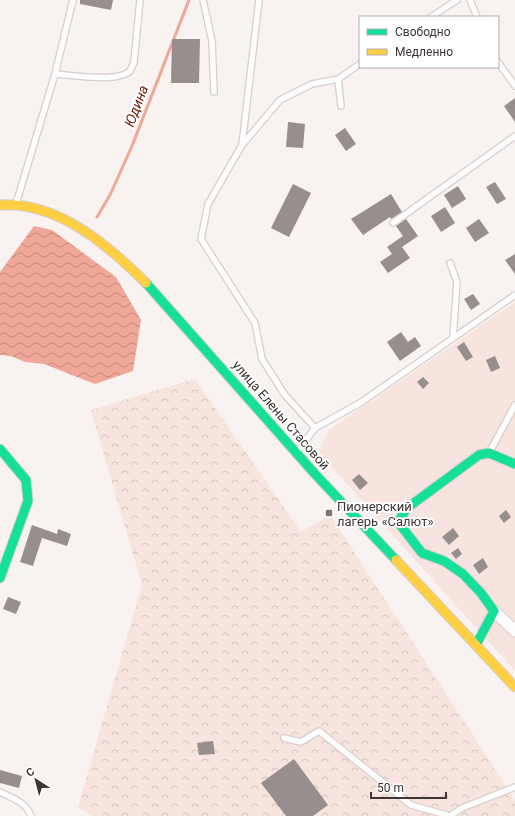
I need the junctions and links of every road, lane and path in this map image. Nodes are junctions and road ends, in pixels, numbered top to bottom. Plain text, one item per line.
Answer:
1 (73, 0) edge
2 (140, 0) edge
3 (203, 0) edge
4 (260, 0) edge
5 (457, 0) edge
6 (470, 0) edge
7 (433, 16) edge
8 (477, 16) edge
9 (499, 63) edge
10 (359, 65) edge
11 (55, 74) junction
12 (338, 79) junction
13 (515, 86) edge
14 (214, 92) dead end
15 (341, 106) dead end
16 (515, 136) edge
17 (242, 145) junction
18 (16, 204) junction
19 (0, 205) edge
20 (393, 223) dead end
21 (450, 263) dead end
22 (515, 295) edge
23 (453, 338) junction
24 (515, 405) edge
25 (315, 428) junction
26 (0, 448) edge
27 (296, 452) junction
28 (489, 453) junction
29 (515, 464) edge
30 (0, 578) edge
31 (494, 611) junction
32 (515, 631) edge
33 (476, 645) junction
34 (515, 687) edge
35 (284, 738) dead end
36 (515, 787) edge
37 (0, 792) edge
38 (31, 816) edge
39 (450, 816) edge

1 - 11 lane
2 - 11 lane
3 - 14 lane
4 - 17 lane
5 - 7 lane
6 - 8 lane
9 - 13 lane
10 - 12 lane
11 - 18 lane
12 - 15 lane
12 - 17 lane
16 - 20 lane
17 - 25 lane
18 - 19 main road, улица Елены Стасовой
18 - 27 main road, улица Елены Стасовой
21 - 23 lane
22 - 23 lane
23 - 25 lane
24 - 28 lane
25 - 27 lane
26 - 30 main road
27 - 33 main road, улица Елены Стасовой
28 - 29 main road
28 - 31 main road
31 - 32 street
31 - 33 main road
33 - 34 main road, улица Елены Стасовой
35 - 39 lane
36 - 39 lane
37 - 38 lane

